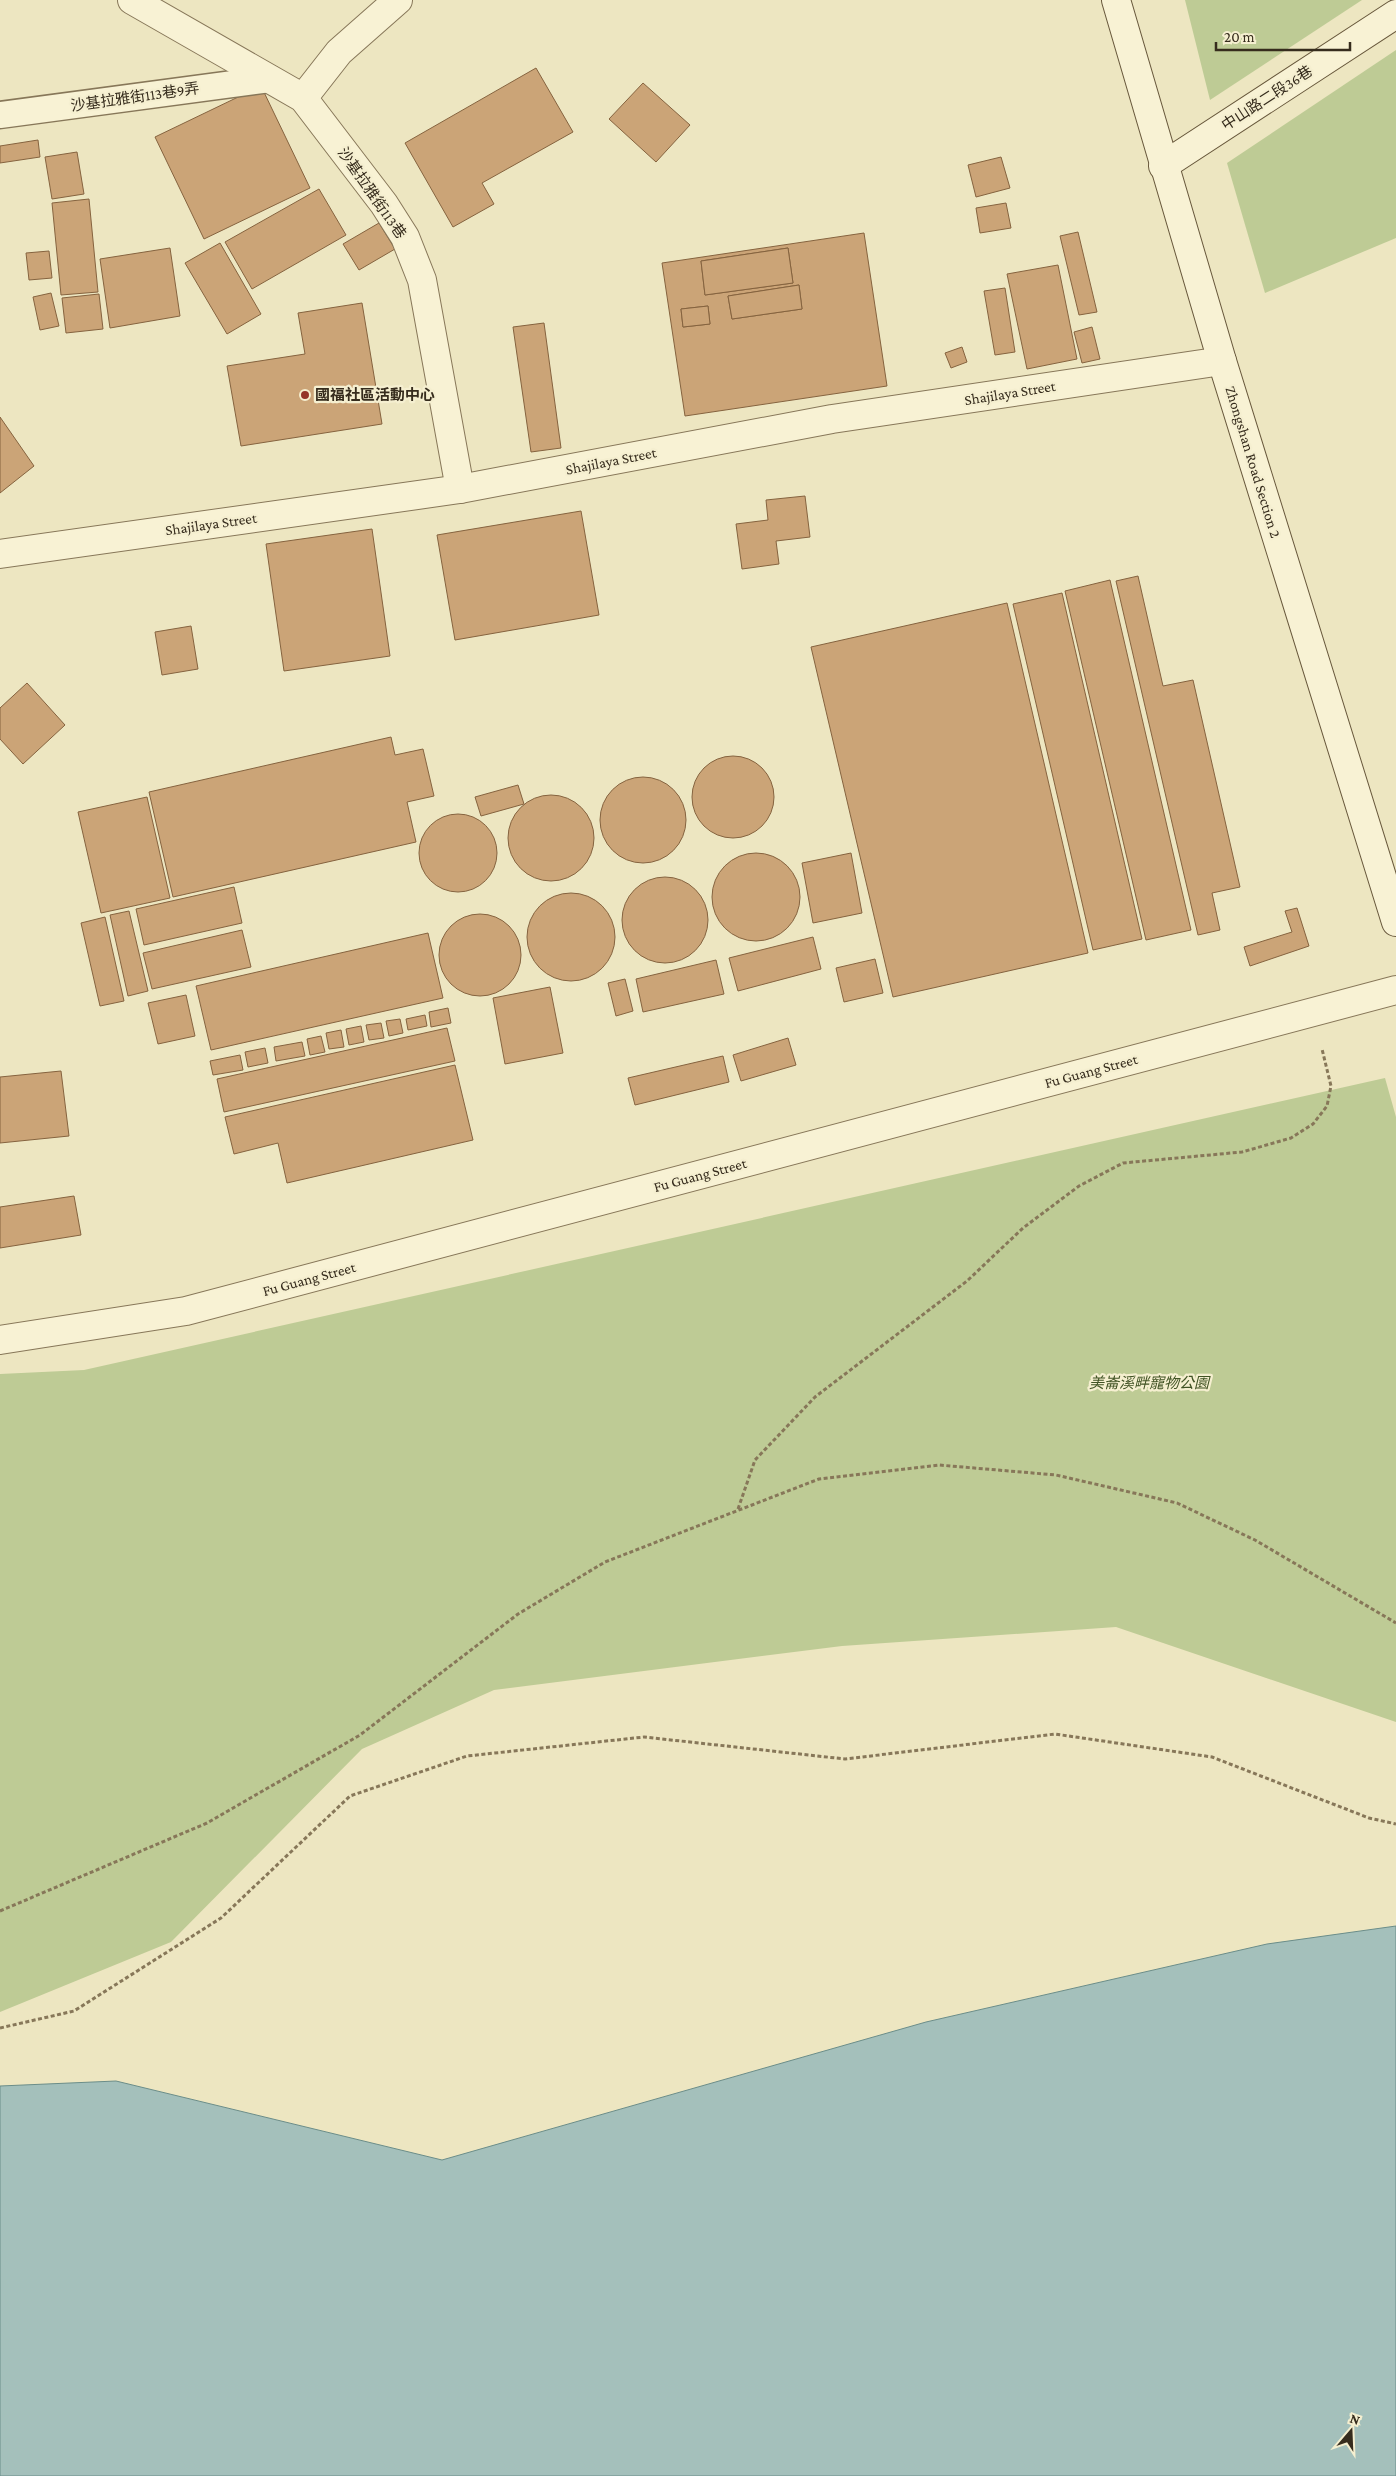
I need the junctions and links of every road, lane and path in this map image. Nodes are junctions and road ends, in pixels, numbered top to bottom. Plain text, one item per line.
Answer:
1 (132, 0) edge
2 (398, 0) edge
3 (1116, 0) edge
4 (1396, 14) edge
5 (270, 79) junction
6 (303, 98) junction
7 (0, 115) edge
8 (1163, 166) junction
9 (1222, 361) junction
10 (460, 489) junction
11 (0, 554) edge
12 (1396, 922) edge
13 (1396, 990) edge
14 (1308, 1014) junction
15 (0, 1340) edge
16 (738, 1509) junction
17 (1396, 1623) edge
18 (1396, 1824) edge
19 (0, 1910) edge
20 (0, 2028) edge

1 - 5 street, 沙基拉雅街113巷
2 - 6 street
3 - 8 street, Zhongshan Road Section 2
4 - 8 street, 中山路二段36巷
5 - 6 street, 沙基拉雅街113巷
5 - 7 lane, 沙基拉雅街113巷9弄
6 - 10 street, 沙基拉雅街113巷
8 - 9 street, Zhongshan Road Section 2
9 - 10 street, Shajilaya Street
9 - 12 street, Zhongshan Road Section 2
10 - 11 street, Shajilaya Street
13 - 14 street, Fu Guang Street
14 - 15 street, Fu Guang Street
14 - 16 path
16 - 17 path
16 - 19 path
18 - 20 path

